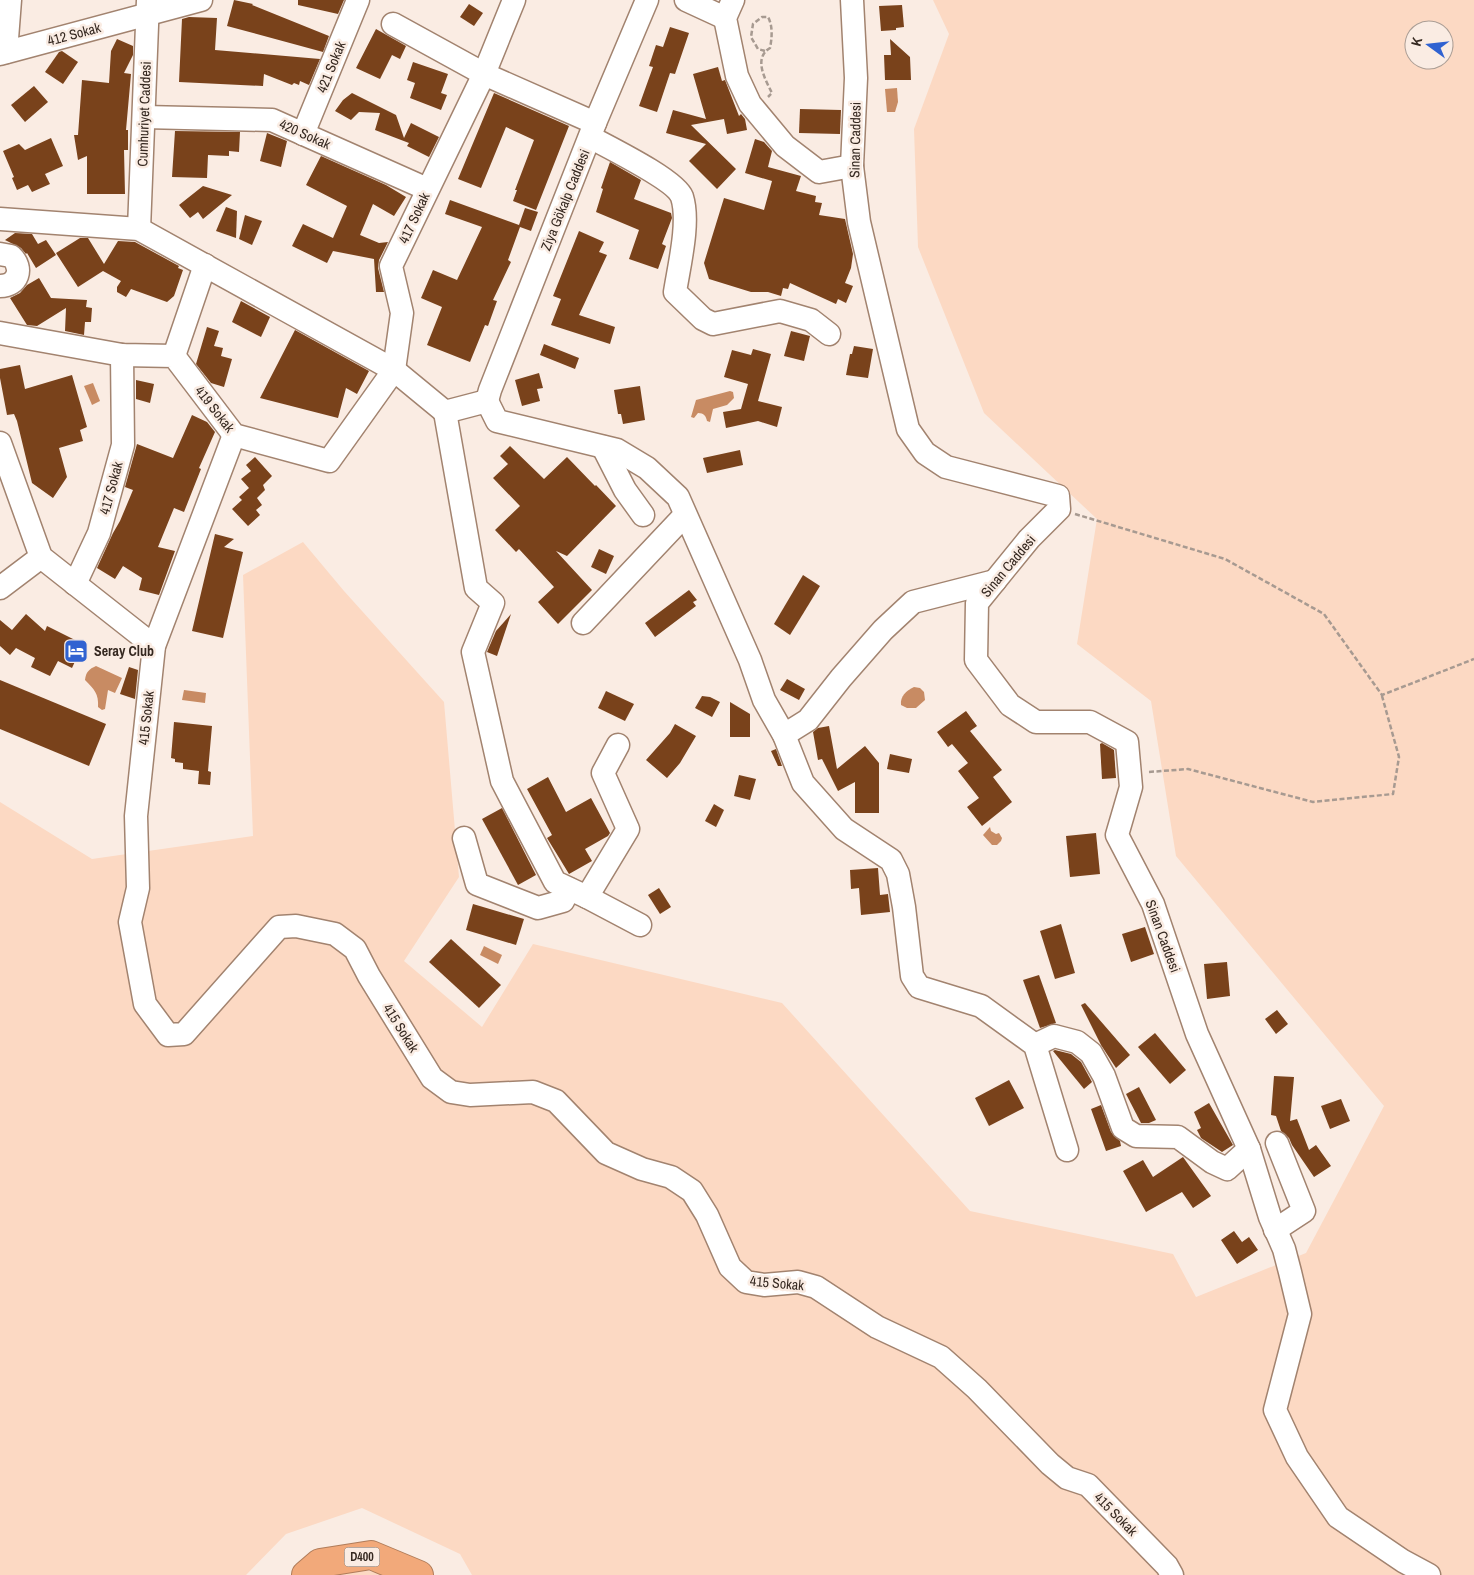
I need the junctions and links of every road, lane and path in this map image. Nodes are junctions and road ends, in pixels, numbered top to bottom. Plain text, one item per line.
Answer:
1 (10, 0) edge
2 (201, 0) edge
3 (358, 0) edge
4 (514, 0) edge
5 (647, 0) edge
6 (686, 0) edge
7 (852, 0) edge
8 (148, 7) edge
9 (729, 9) edge
10 (393, 24) dead end
11 (765, 51) junction
12 (3, 53) edge
13 (484, 74) junction
14 (756, 111) junction
15 (144, 117) junction
16 (592, 130) junction
17 (303, 134) junction
18 (852, 166) junction
19 (427, 189) junction
20 (2, 219) edge
21 (139, 229) junction
22 (2, 254) edge
23 (205, 265) junction
24 (0, 286) edge
25 (0, 333) edge
26 (828, 334) dead end
27 (122, 355) junction
28 (174, 356) junction
29 (394, 370) junction
30 (487, 401) junction
31 (445, 412) junction
32 (234, 435) junction
33 (0, 443) edge
34 (603, 447) junction
35 (1059, 509) junction
36 (643, 514) dead end
37 (685, 515) junction
38 (41, 557) junction
39 (995, 581) junction
40 (75, 584) junction
41 (0, 588) edge
42 (583, 623) dead end
43 (154, 646) junction
44 (1474, 659) edge
45 (1382, 695) junction
46 (784, 734) junction
47 (618, 745) dead end
48 (1130, 774) junction
49 (464, 838) dead end
50 (578, 893) junction
51 (640, 926) dead end
52 (1035, 1045) junction
53 (1277, 1143) dead end
54 (1249, 1149) junction
55 (1067, 1150) dead end
56 (1275, 1230) junction
57 (306, 1575) edge
58 (419, 1575) edge
59 (1172, 1575) edge
60 (1429, 1575) edge

1 - 12 street
2 - 8 street, 412 Sokak
3 - 17 street, 421 Sokak
4 - 13 street, 417 Sokak
5 - 16 street, Ziya Gökalp Caddesi
6 - 9 street
7 - 18 street, Sinan Caddesi
8 - 12 street, 412 Sokak
8 - 15 street, Cumhuriyet Caddesi
9 - 14 street
10 - 13 street
11 - 11 path
11 - 14 path
13 - 16 street
13 - 19 street, 417 Sokak
14 - 18 street
15 - 17 street, 420 Sokak
15 - 21 street, Cumhuriyet Caddesi
16 - 26 street
16 - 30 street, Ziya Gökalp Caddesi
17 - 19 street, 420 Sokak
18 - 35 street, Sinan Caddesi
19 - 29 street, 417 Sokak
20 - 21 street
20 - 22 street
21 - 23 street
22 - 24 street
23 - 28 street
23 - 29 street
25 - 27 street
27 - 28 street
27 - 40 street, 417 Sokak
28 - 32 street, 419 Sokak
29 - 31 street
29 - 32 street, 419 Sokak
30 - 31 street
30 - 34 street
31 - 50 street
32 - 43 street
33 - 38 street
34 - 36 street
34 - 37 street
35 - 39 street, Sinan Caddesi
35 - 45 path
37 - 42 street
37 - 46 street
38 - 40 street
38 - 41 street
39 - 46 street
39 - 48 street, Sinan Caddesi
40 - 43 street
43 - 59 street, 415 Sokak
44 - 45 path
45 - 48 path
46 - 52 street
47 - 50 street
48 - 54 street, Sinan Caddesi
49 - 50 street
50 - 51 street
52 - 54 street
52 - 55 street
53 - 56 street
54 - 56 street
56 - 60 street
57 - 58 highway, D400

